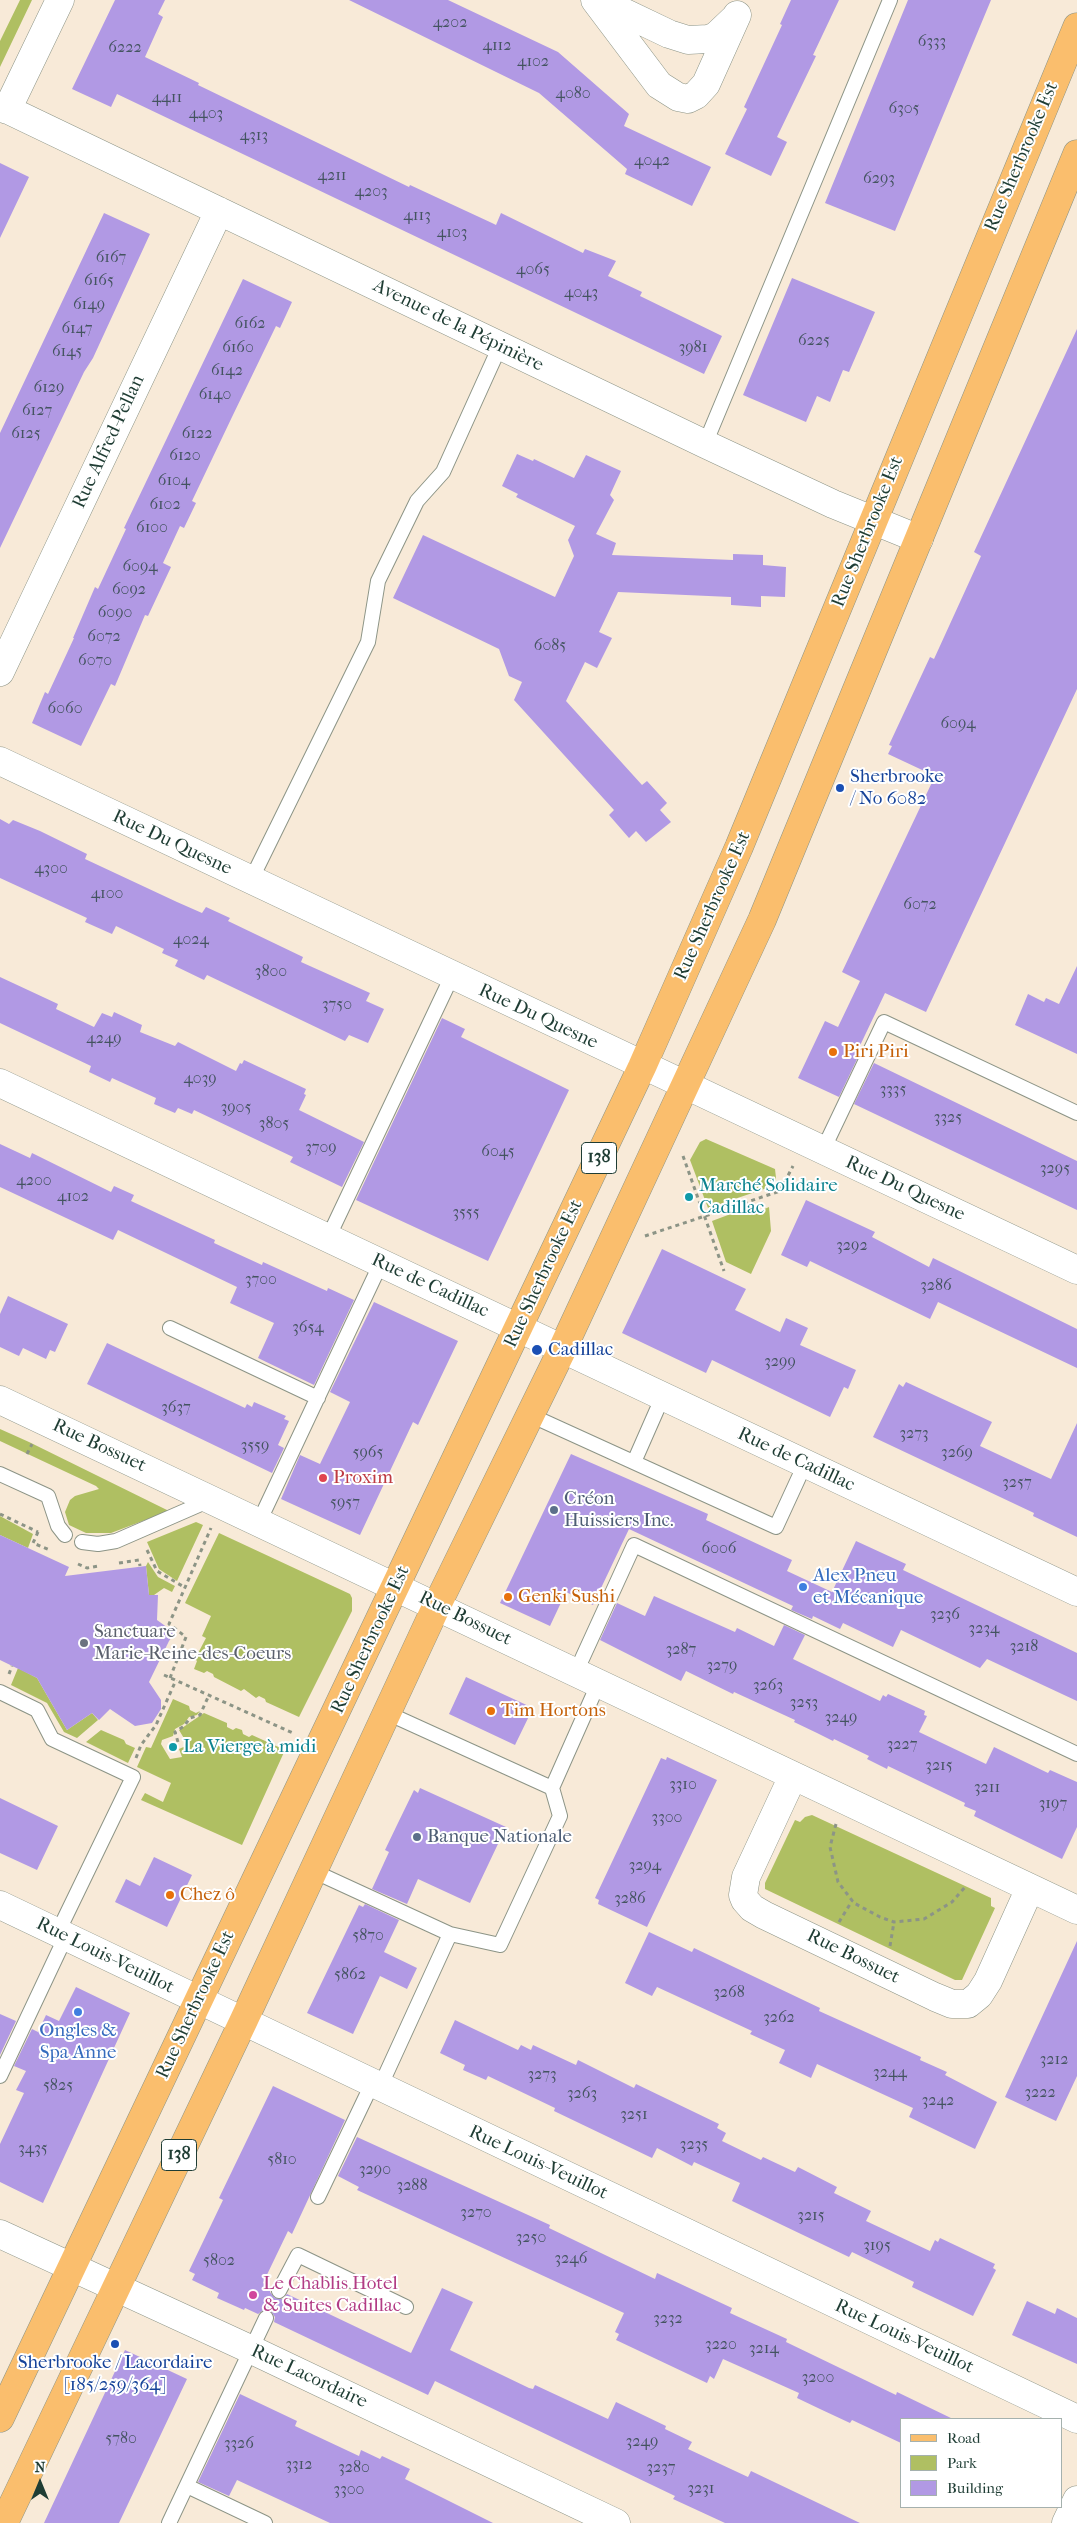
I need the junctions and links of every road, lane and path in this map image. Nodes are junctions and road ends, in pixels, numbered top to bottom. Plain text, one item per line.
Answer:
1 (60, 0) edge
2 (597, 0) edge
3 (890, 0) edge
4 (740, 7) edge
5 (1077, 27) edge
6 (4, 108) edge
7 (1077, 154) edge
8 (218, 211) junction
9 (500, 346) junction
10 (705, 444) junction
11 (873, 520) junction
12 (918, 539) junction
13 (0, 672) edge
14 (0, 761) edge
15 (251, 880) junction
16 (452, 976) junction
17 (642, 1067) junction
18 (0, 1083) edge
19 (686, 1086) junction
20 (1077, 1113) edge
21 (823, 1150) junction
22 (682, 1153) dead end
23 (794, 1166) dead end
24 (705, 1216) junction
25 (642, 1237) dead end
26 (328, 1238) junction
27 (381, 1263) junction
28 (1077, 1270) edge
29 (724, 1271) dead end
30 (170, 1328) dead end
31 (518, 1328) junction
32 (562, 1350) junction
33 (663, 1396) junction
34 (318, 1398) junction
35 (0, 1400) edge
36 (530, 1415) junction
37 (33, 1441) dead end
38 (27, 1454) dead end
39 (634, 1462) junction
40 (805, 1464) junction
41 (0, 1474) edge
42 (212, 1512) junction
43 (0, 1514) edge
44 (259, 1522) junction
45 (38, 1532) junction
46 (65, 1535) dead end
47 (46, 1536) dead end
48 (82, 1542) dead end
49 (146, 1548) dead end
50 (56, 1553) dead end
51 (396, 1586) junction
52 (184, 1587) junction
53 (1077, 1592) edge
54 (437, 1605) junction
55 (164, 1675) dead end
56 (587, 1677) junction
57 (170, 1678) junction
58 (176, 1680) junction
59 (0, 1692) edge
60 (209, 1695) junction
61 (386, 1713) junction
62 (295, 1734) dead end
63 (178, 1742) dead end
64 (142, 1745) dead end
65 (1077, 1754) edge
66 (793, 1776) junction
67 (552, 1788) junction
68 (837, 1822) dead end
69 (313, 1871) junction
70 (967, 1883) dead end
71 (1030, 1888) junction
72 (852, 1901) junction
73 (0, 1905) edge
74 (1077, 1910) edge
75 (894, 1922) junction
76 (837, 1924) dead end
77 (62, 1934) junction
78 (450, 1934) junction
79 (889, 1948) dead end
80 (198, 2001) junction
81 (243, 2022) junction
82 (0, 2076) edge
83 (376, 2086) junction
84 (318, 2198) dead end
85 (0, 2234) edge
86 (72, 2268) junction
87 (116, 2287) junction
88 (280, 2291) dead end
89 (406, 2307) dead end
90 (266, 2318) dead end
91 (252, 2350) junction
92 (0, 2418) edge
93 (1077, 2419) edge
94 (187, 2486) junction
95 (1077, 2500) edge
96 (4, 2523) edge
97 (169, 2523) edge
98 (265, 2523) edge
99 (616, 2523) edge
100 (1066, 2523) edge

1 - 6 street
2 - 4 street
2 - 4 street
3 - 10 lane
5 - 11 main road, Rue Sherbrooke Est / 138
6 - 8 street, Avenue de la Pépinière
7 - 12 main road, 138
8 - 9 street, Avenue de la Pépinière
8 - 13 street, Rue Alfred-Pellan
9 - 10 street, Avenue de la Pépinière
9 - 15 lane
10 - 11 street, Avenue de la Pépinière
11 - 12 street, Avenue de la Pépinière
11 - 17 main road, Rue Sherbrooke Est / 138
12 - 19 main road, 138
14 - 15 street, Rue Du Quesne
15 - 16 street, Rue Du Quesne
16 - 17 street, Rue Du Quesne
16 - 26 lane
17 - 19 street, Rue Du Quesne
17 - 31 main road, Rue Sherbrooke Est / 138
18 - 26 street, Rue de Cadillac
19 - 21 street, Rue Du Quesne
19 - 32 main road, 138
20 - 21 lane
21 - 28 street, Rue Du Quesne
22 - 24 path
23 - 24 path
24 - 25 path
24 - 29 path
26 - 27 street, Rue de Cadillac
27 - 31 street, Rue de Cadillac
27 - 34 lane
30 - 34 lane
31 - 32 street, Rue de Cadillac
31 - 51 main road, Rue Sherbrooke Est / 138
32 - 33 street, Rue de Cadillac
32 - 36 main road, 138
33 - 39 lane
33 - 40 street, Rue de Cadillac
34 - 44 lane
35 - 42 street, Rue Bossuet
36 - 39 lane
36 - 54 main road, 138
37 - 38 path
39 - 40 lane
40 - 53 street, Rue de Cadillac
41 - 46 lane
42 - 44 street, Rue Bossuet
42 - 48 lane
42 - 52 path
43 - 45 path
44 - 51 street, Rue Bossuet
45 - 47 path
45 - 50 path
49 - 52 path
51 - 54 street, Rue Bossuet
51 - 80 main road, Rue Sherbrooke Est / 138
52 - 57 path
54 - 56 street, Rue Bossuet
54 - 61 main road, 138
55 - 57 path
56 - 65 lane
56 - 66 street, Rue Bossuet
56 - 67 lane
57 - 58 path
58 - 60 path
58 - 64 path
59 - 77 lane
60 - 62 path
60 - 63 path
61 - 67 lane
61 - 69 main road, 138
66 - 71 street, Rue Bossuet
66 - 71 street, Rue Bossuet
67 - 78 lane
68 - 72 path
69 - 78 lane
69 - 81 main road, 138
70 - 75 path
71 - 74 street, Rue Bossuet
72 - 75 path
72 - 76 path
73 - 77 street, Rue Louis-Veuillot
75 - 79 path
77 - 80 street, Rue Louis-Veuillot
77 - 82 lane
78 - 83 lane
80 - 81 street, Rue Louis-Veuillot
80 - 86 main road, Rue Sherbrooke Est / 138
81 - 83 street, Rue Louis-Veuillot
81 - 87 main road, 138
83 - 84 lane
83 - 93 street, Rue Louis-Veuillot
85 - 86 street, Rue Lacordaire
86 - 87 street, Rue Lacordaire
86 - 92 main road, Rue Sherbrooke Est / 138
87 - 91 street, Rue Lacordaire
87 - 96 main road, 138
88 - 89 lane
90 - 91 lane
91 - 94 lane
91 - 99 street, Rue Lacordaire
94 - 97 lane
94 - 98 lane
95 - 100 street

